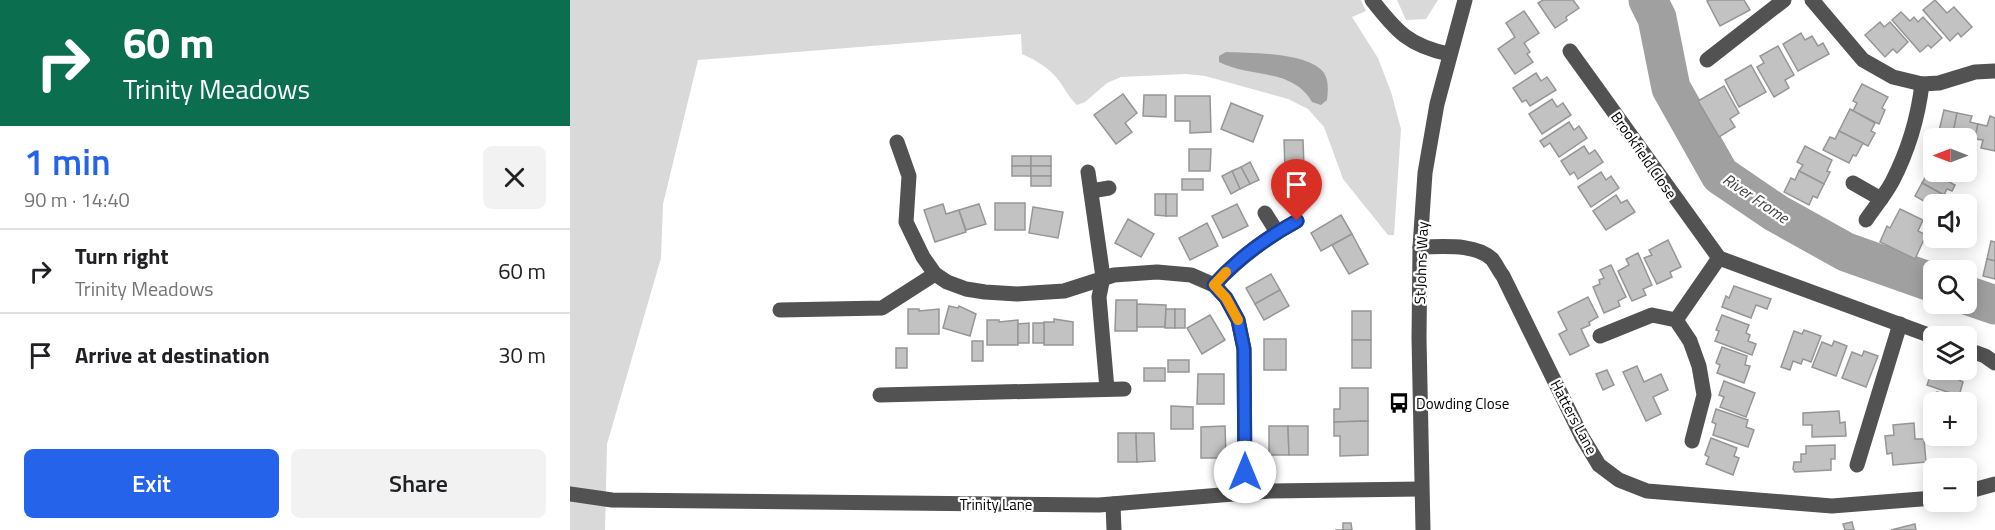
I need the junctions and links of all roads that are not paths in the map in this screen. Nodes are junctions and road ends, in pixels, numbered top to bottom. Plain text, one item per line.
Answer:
1 (1372, 0) edge
2 (1384, 0) edge
3 (1465, 0) edge
4 (1784, 0) edge
5 (1812, 0) edge
6 (1386, 18) junction
7 (1570, 51) dead end
8 (1449, 54) junction
9 (1707, 60) dead end
10 (1995, 71) edge
11 (1922, 84) junction
12 (897, 142) dead end
13 (1088, 172) dead end
14 (1853, 183) dead end
15 (1110, 188) dead end
16 (1091, 191) junction
17 (1881, 199) junction
18 (1265, 213) dead end
19 (1866, 220) dead end
20 (1297, 221) dead end
21 (1277, 232) junction
22 (1420, 247) junction
23 (1719, 258) junction
24 (935, 274) junction
25 (1103, 277) junction
26 (1214, 285) junction
27 (780, 310) dead end
28 (1676, 320) junction
29 (1900, 324) junction
30 (1923, 333) edge
31 (1600, 336) dead end
32 (1977, 353) edge
33 (1995, 363) edge
34 (1107, 389) junction
35 (1124, 389) dead end
36 (880, 395) dead end
37 (1692, 441) dead end
38 (1857, 465) dead end
39 (1995, 484) edge
40 (1421, 489) junction
41 (1977, 489) edge
42 (1245, 493) junction
43 (570, 494) edge
44 (1923, 499) edge
45 (1113, 504) junction
46 (1114, 530) edge
47 (1423, 530) edge

1 - 6 street
2 - 6 street
3 - 8 street, St Johns Way
4 - 9 street
5 - 11 street
6 - 8 street
7 - 23 street, Brookfield Close
8 - 22 street, St Johns Way
10 - 11 street
11 - 17 street
12 - 24 street
13 - 16 street
14 - 17 street
15 - 16 street
16 - 25 street
17 - 19 street
18 - 21 street
20 - 21 street
21 - 26 street
22 - 40 street, St Johns Way
22 - 44 street, Hatters Lane
23 - 28 street
23 - 29 street
24 - 25 street
24 - 27 street
25 - 26 street
25 - 34 street
26 - 42 street
28 - 31 street
28 - 37 street
29 - 30 street
29 - 38 street
32 - 33 street
34 - 35 street
34 - 36 street
39 - 41 street
40 - 42 street, Trinity Lane
40 - 47 street, St Johns Way
42 - 45 street, Trinity Lane
43 - 45 street, Trinity Lane
45 - 46 street

